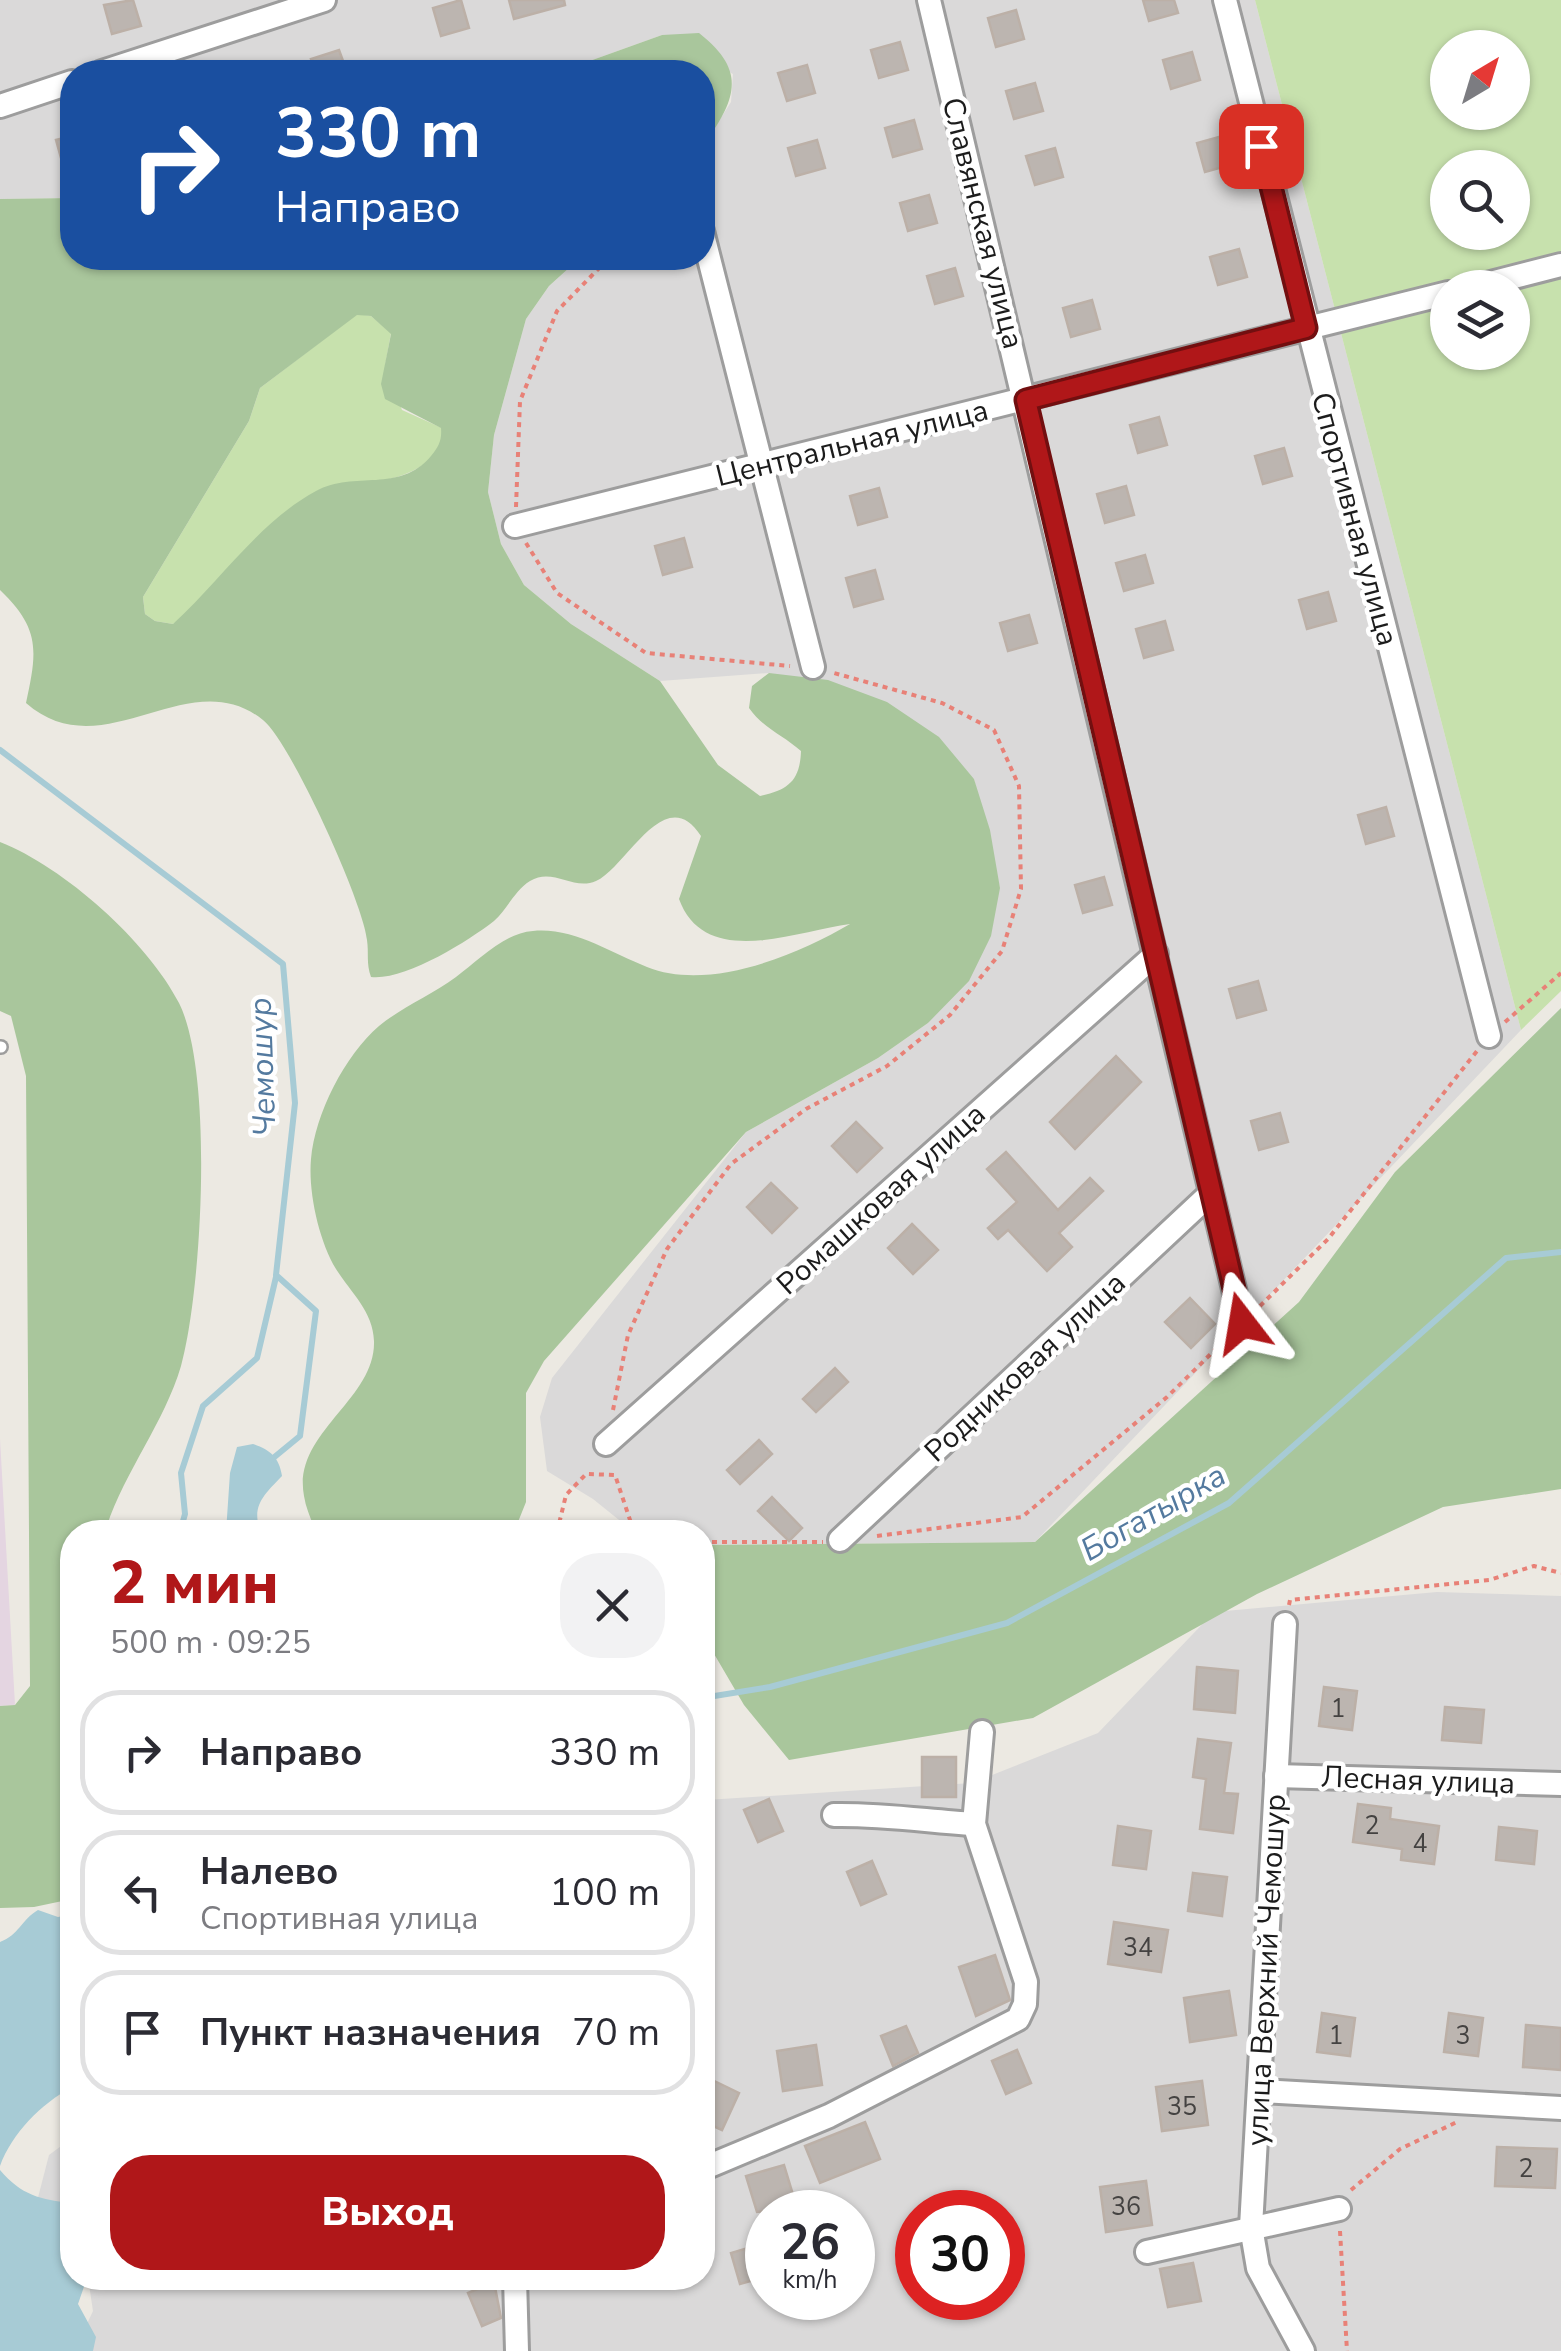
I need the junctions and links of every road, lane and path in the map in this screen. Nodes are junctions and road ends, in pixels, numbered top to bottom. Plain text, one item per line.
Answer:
1 (324, 0) edge
2 (929, 0) edge
3 (1225, 0) edge
4 (139, 60) edge
5 (60, 86) edge
6 (0, 106) edge
7 (1561, 265) edge
8 (597, 270) edge
9 (712, 270) edge
10 (1530, 273) edge
11 (1430, 297) edge
12 (1306, 328) junction
13 (1026, 400) junction
14 (762, 466) junction
15 (515, 526) junction
16 (812, 667) junction
17 (1156, 954) junction
18 (1561, 973) edge
19 (1489, 1036) junction
20 (1210, 1194) junction
21 (1242, 1323) junction
22 (606, 1444) joint
23 (560, 1520) edge
24 (630, 1520) edge
25 (876, 1536) dead end
26 (840, 1540) joint
27 (715, 1542) edge
28 (1561, 1573) edge
29 (1285, 1624) joint
30 (982, 1732) dead end
31 (1276, 1776) junction
32 (1561, 1784) edge
33 (834, 1815) dead end
34 (974, 1824) junction
35 (1262, 2091) junction
36 (1474, 2103) junction
37 (1561, 2108) edge
38 (715, 2164) edge
39 (1338, 2209) junction
40 (1251, 2228) junction
41 (1147, 2252) dead end
42 (515, 2290) edge
43 (518, 2351) edge
44 (1303, 2351) edge
45 (1347, 2351) edge

1 - 4 street
2 - 13 street, Славянская улица
3 - 12 street, Спортивная улица
5 - 6 street
7 - 10 street
8 - 15 path
9 - 14 street
11 - 12 street, Центральная улица
12 - 13 street, Центральная улица
12 - 19 street, Спортивная улица
13 - 14 street, Центральная улица
13 - 17 street, Славянская улица
14 - 15 street, Центральная улица
14 - 16 street
15 - 16 path
16 - 22 path
17 - 20 street, Славянская улица
17 - 22 street, Ромашковая улица
18 - 19 path
19 - 21 path
20 - 21 street, Славянская улица
20 - 26 street, Родниковая улица
21 - 25 path
23 - 24 path
26 - 27 path
28 - 29 path
29 - 31 street, улица Верхний Чемошур
30 - 34 street
31 - 32 street, Лесная улица
31 - 35 street, улица Верхний Чемошур
33 - 34 street
34 - 38 street
35 - 36 street
35 - 40 street, улица Верхний Чемошур
36 - 37 street
36 - 39 path
39 - 40 street
39 - 45 path
40 - 41 street
40 - 44 street, улица Верхний Чемошур
42 - 43 street

